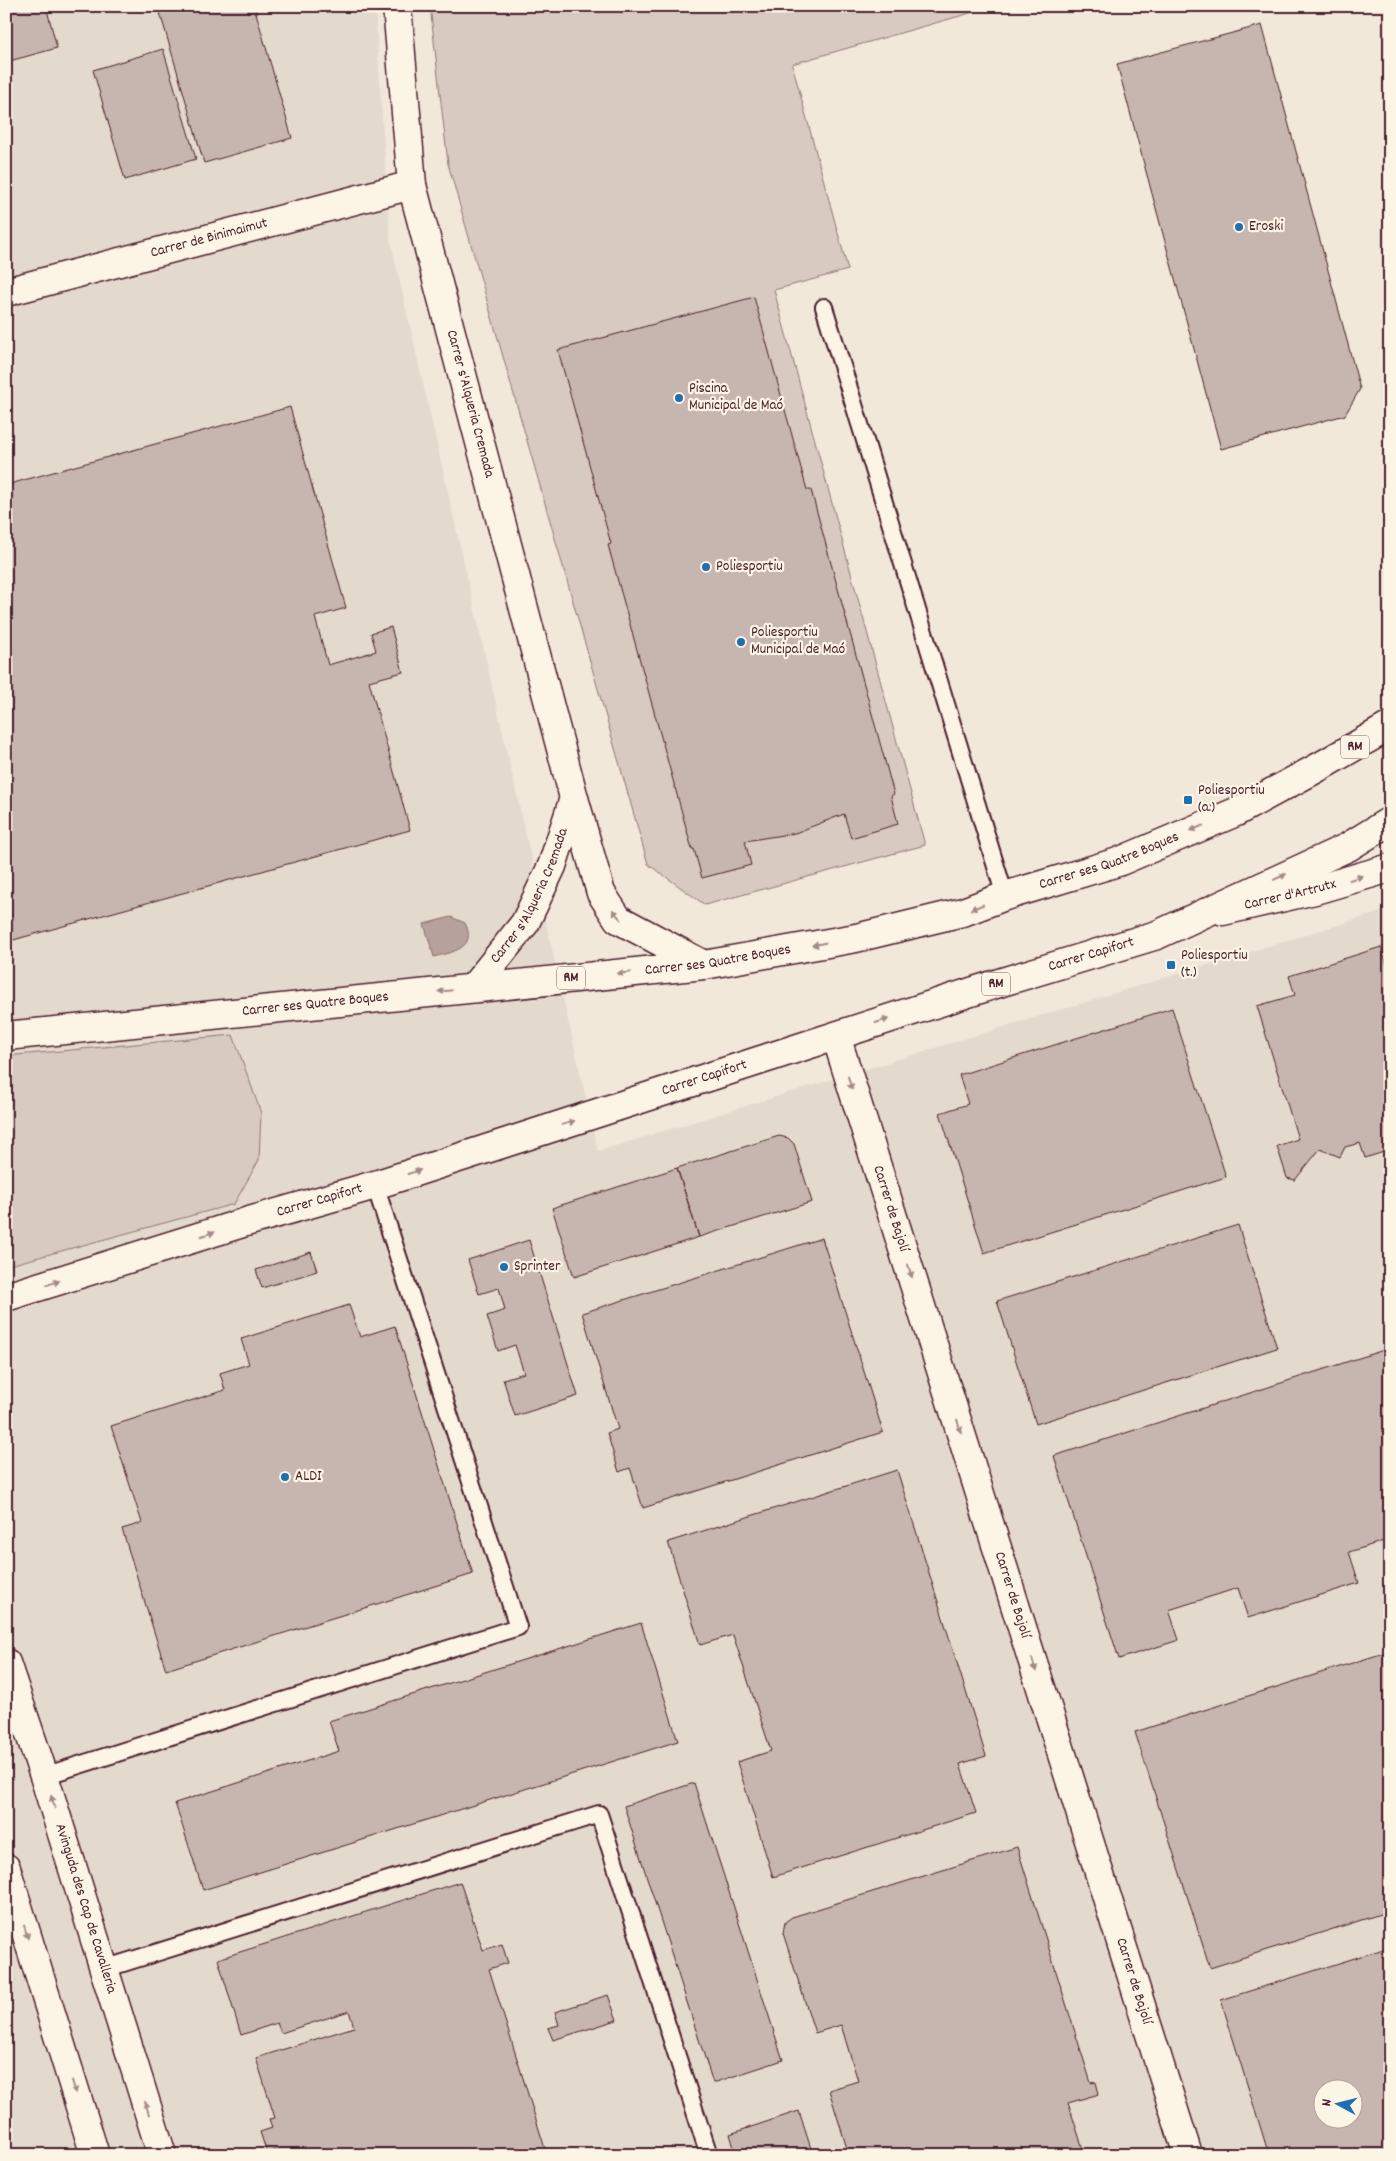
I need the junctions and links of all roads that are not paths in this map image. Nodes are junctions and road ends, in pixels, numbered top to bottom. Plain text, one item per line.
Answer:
1 (397, 6) edge
2 (412, 185) junction
3 (6, 292) edge
4 (824, 307) dead end
5 (1390, 726) edge
6 (574, 798) junction
7 (1390, 822) edge
8 (1390, 868) edge
9 (1005, 896) junction
10 (1190, 919) junction
11 (704, 965) junction
12 (474, 988) junction
13 (6, 1036) edge
14 (836, 1036) junction
15 (375, 1185) junction
16 (6, 1297) edge
17 (6, 1663) edge
18 (44, 1776) junction
19 (6, 1868) edge
20 (104, 1969) junction
21 (95, 2155) edge
22 (162, 2155) edge
23 (709, 2155) edge
24 (1188, 2155) edge

1 - 2 street, Carrer s'Alqueria Cremada
2 - 3 street, Carrer de Binimaimut
2 - 6 street, Carrer s'Alqueria Cremada
4 - 9 lane
5 -> 9 street, Carrer ses Quatre Boques / RM
11 -> 6 street, Carrer s'Alqueria Cremada
6 - 12 street, Carrer s'Alqueria Cremada
10 -> 7 street, Carrer Capifort / RM
10 -> 8 street, Carrer d'Artrutx
9 -> 11 street, Carrer ses Quatre Boques / RM
14 -> 10 street, Carrer Capifort / RM
11 -> 12 street, Carrer ses Quatre Boques / RM
12 -> 13 street, Carrer ses Quatre Boques / RM
15 -> 14 street, Carrer Capifort / RM
14 -> 24 street, Carrer de Bajolí
16 -> 15 street, Carrer Capifort / RM
15 - 18 lane
17 - 18 street, Avinguda des Cap de Cavalleria
20 -> 18 street, Avinguda des Cap de Cavalleria
19 -> 21 street
22 -> 20 street, Avinguda des Cap de Cavalleria
20 - 23 lane

